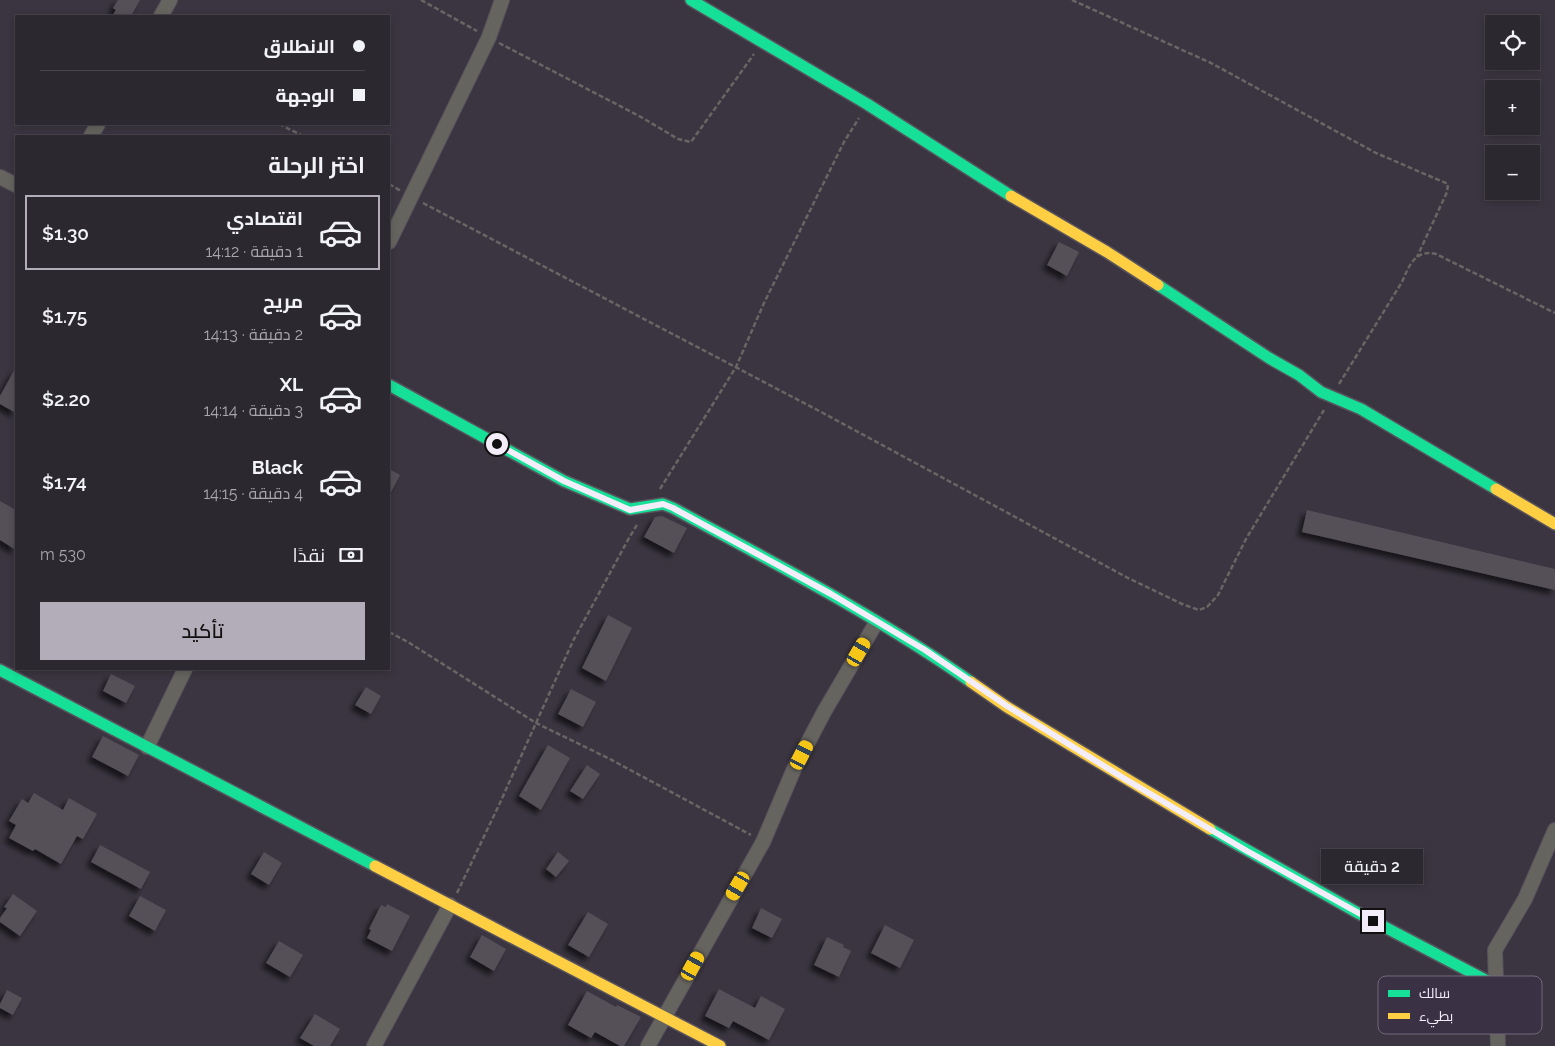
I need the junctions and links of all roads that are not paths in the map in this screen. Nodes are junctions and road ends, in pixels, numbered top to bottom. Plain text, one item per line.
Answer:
1 (170, 0) edge
2 (502, 0) edge
3 (691, 0) edge
4 (162, 15) edge
5 (0, 177) edge
6 (15, 184) edge
7 (390, 240) edge
8 (390, 386) edge
9 (1555, 524) edge
10 (876, 623) junction
11 (185, 670) edge
12 (1, 672) edge
13 (148, 747) junction
14 (1555, 830) edge
15 (450, 906) junction
16 (1478, 976) edge
17 (1496, 976) edge
18 (664, 1017) junction
19 (374, 1046) edge
20 (648, 1046) edge
21 (720, 1046) edge

1 - 4 street
2 - 7 street
3 - 9 street
5 - 6 street
8 - 10 street
10 - 16 street
10 - 18 street
11 - 13 street
12 - 13 street
13 - 15 street
14 - 17 street
15 - 18 street
15 - 19 street
18 - 20 street
18 - 21 street

